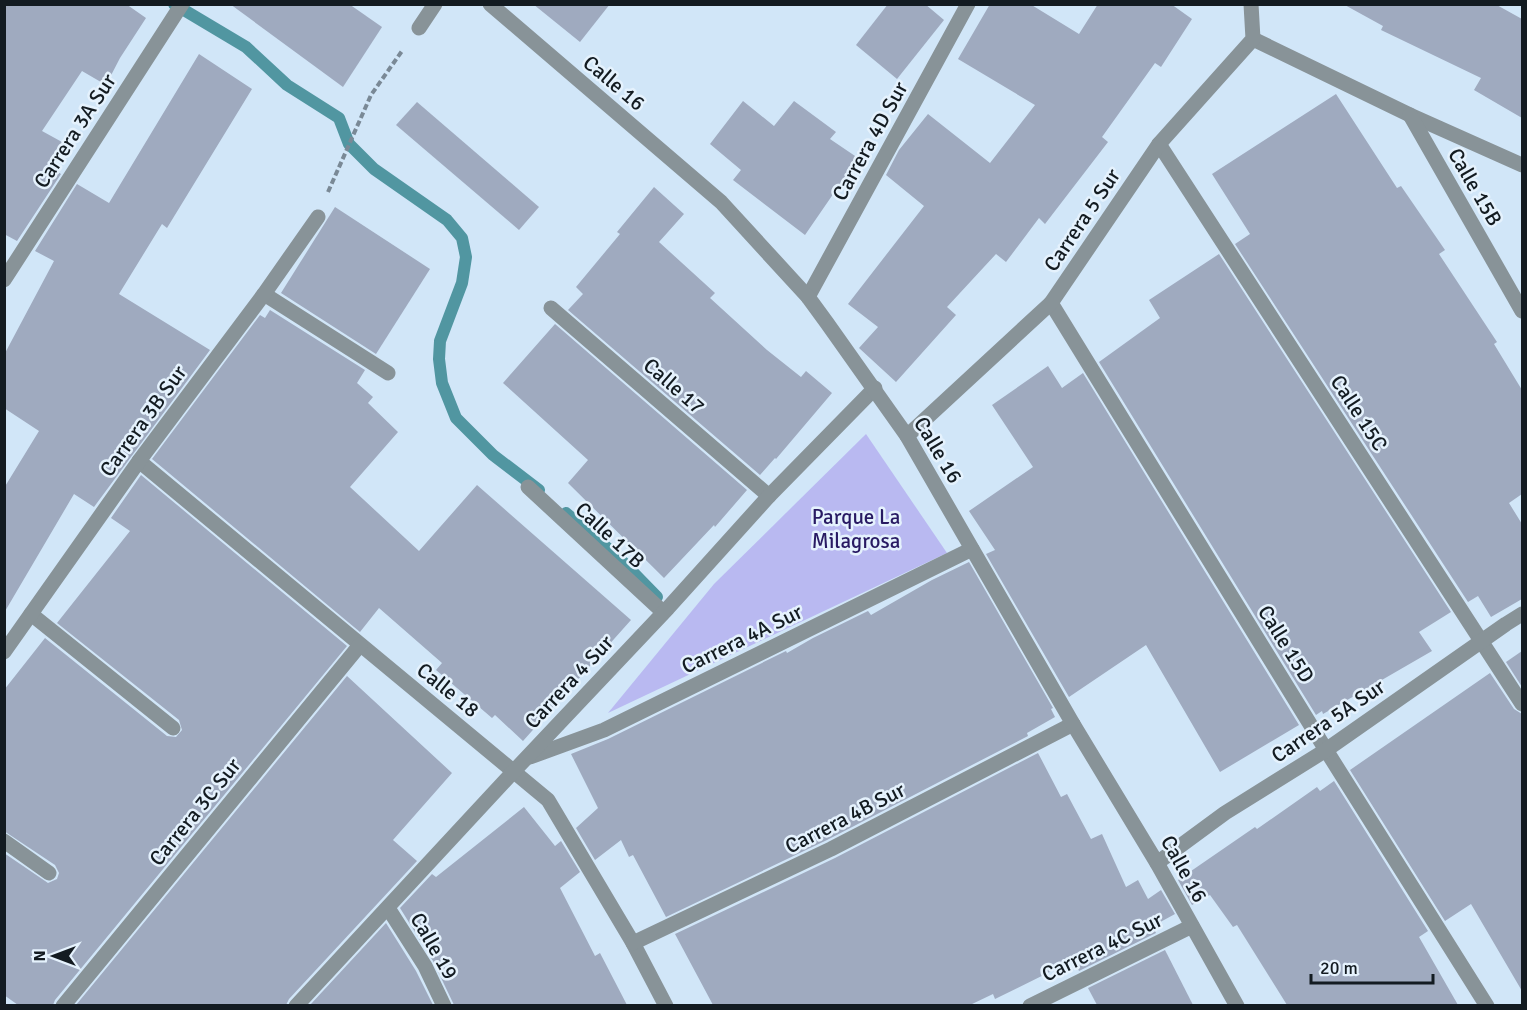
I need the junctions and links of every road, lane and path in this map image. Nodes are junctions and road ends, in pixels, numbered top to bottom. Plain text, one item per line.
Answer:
1 (182, 4) edge
2 (435, 4) edge
3 (490, 4) edge
4 (968, 4) edge
5 (1251, 4) edge
6 (419, 28) joint
7 (1253, 39) junction
8 (1410, 115) junction
9 (1160, 144) junction
10 (1522, 165) edge
11 (318, 217) joint
12 (4, 280) edge
13 (264, 294) junction
14 (808, 297) junction
15 (1051, 303) junction
16 (551, 308) dead end
17 (1522, 311) edge
18 (388, 373) dead end
19 (875, 388) junction
20 (907, 436) junction
21 (139, 461) junction
22 (528, 487) dead end
23 (769, 496) junction
24 (972, 549) junction
25 (663, 612) junction
26 (31, 614) junction
27 (1522, 614) edge
28 (1481, 641) junction
29 (360, 645) junction
30 (4, 652) edge
31 (1522, 704) edge
32 (1073, 724) junction
33 (173, 728) dead end
34 (1326, 750) junction
35 (526, 758) junction
36 (514, 771) junction
37 (4, 841) edge
38 (1157, 863) junction
39 (49, 873) dead end
40 (388, 908) junction
41 (1192, 926) junction
42 (633, 943) junction
43 (63, 1005) edge
44 (296, 1005) edge
45 (444, 1005) edge
46 (666, 1005) edge
47 (1030, 1005) edge
48 (1237, 1005) edge
49 (1487, 1005) edge

1 - 12 street, Carrera 3A Sur
2 - 6 street
3 - 14 street, Calle 16
4 - 14 street, Carrera 4D Sur
5 - 7 street
6 - 11 path
7 - 8 street
7 - 9 street, Carrera 5 Sur
8 - 10 street
8 - 17 street, Calle 15B
9 - 15 street, Carrera 5 Sur
9 - 28 street, Calle 15C
11 - 13 street, Carrera 3B Sur
13 - 18 street
13 - 21 street, Carrera 3B Sur
14 - 19 street, Calle 16
15 - 20 street, Carrera 5 Sur
15 - 34 street, Calle 15D
16 - 23 street, Calle 17
19 - 20 street, Calle 16
19 - 23 street, Carrera 4 Sur
20 - 24 street, Calle 16
21 - 26 street, Carrera 3B Sur
21 - 29 street, Calle 18
22 - 25 street, Calle 17B
23 - 25 street, Carrera 4 Sur
24 - 32 street, Calle 16
24 - 35 street, Carrera 4A Sur
25 - 35 street, Carrera 4 Sur
26 - 30 street, Carrera 3B Sur
26 - 33 street
27 - 28 street, Carrera 5A Sur
28 - 31 street, Calle 15C
28 - 34 street, Carrera 5A Sur
29 - 36 street, Calle 18
29 - 43 street, Carrera 3C Sur
32 - 38 street, Calle 16
32 - 42 street, Carrera 4B Sur
34 - 38 street, Carrera 5A Sur
34 - 49 street, Calle 15D
35 - 36 street, Carrera 4 Sur
36 - 40 street, Carrera 4 Sur
36 - 42 street, Calle 18
37 - 39 street
38 - 41 street, Calle 16
40 - 44 street, Carrera 4 Sur
40 - 45 street, Calle 19
41 - 47 street, Carrera 4C Sur
41 - 48 street, Calle 16
42 - 46 street, Calle 18

